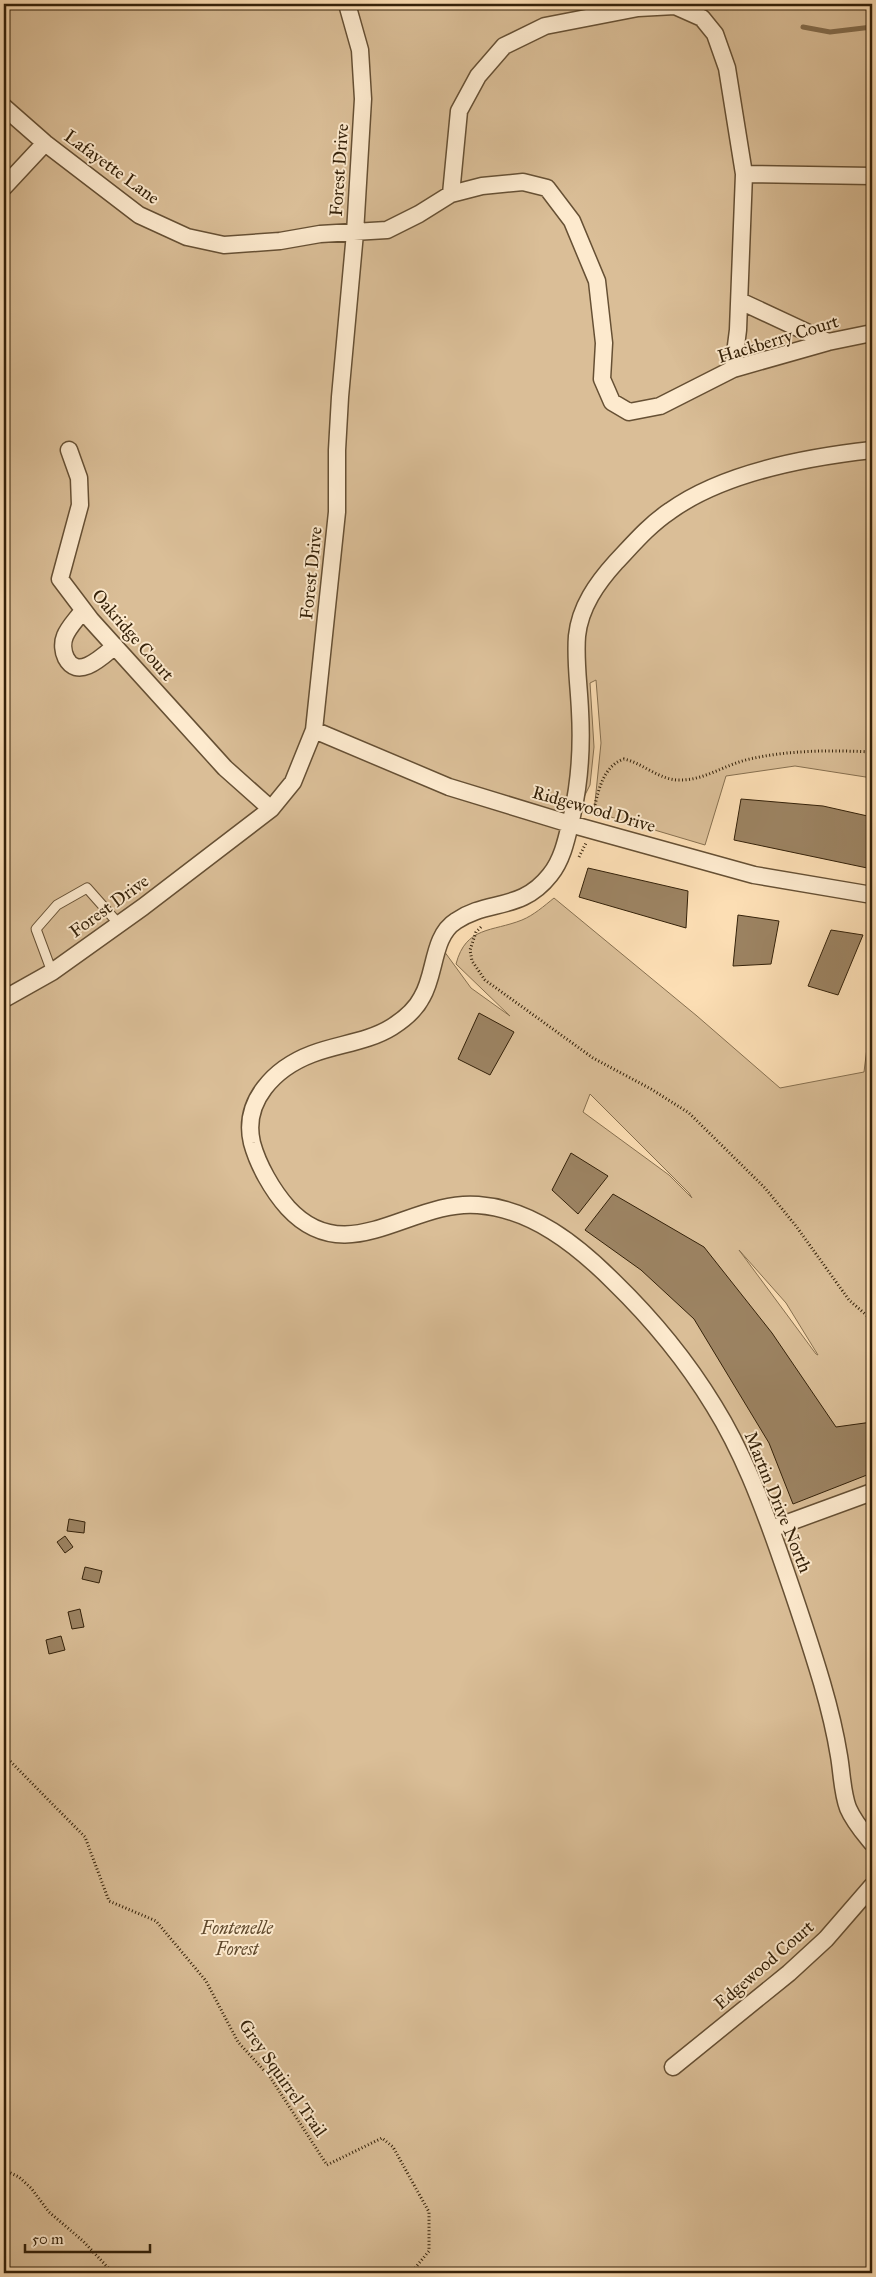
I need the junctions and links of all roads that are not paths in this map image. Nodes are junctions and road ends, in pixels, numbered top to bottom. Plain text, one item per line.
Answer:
1 (347, 4) edge
2 (4, 107) edge
3 (45, 143) junction
4 (744, 174) junction
5 (872, 176) edge
6 (4, 187) edge
7 (451, 194) junction
8 (355, 233) junction
9 (740, 301) junction
10 (872, 334) edge
11 (828, 342) junction
12 (733, 369) junction
13 (70, 450) dead end
14 (872, 450) edge
15 (84, 610) junction
16 (114, 646) junction
17 (314, 730) junction
18 (271, 809) junction
19 (570, 824) junction
20 (872, 895) edge
21 (118, 923) junction
22 (52, 972) junction
23 (4, 999) edge
24 (872, 1492) edge
25 (770, 1529) junction
26 (872, 1843) edge
27 (872, 1886) edge
28 (673, 2067) dead end

1 - 8 street, Forest Drive
2 - 3 street, Lafayette Lane
3 - 6 street
3 - 8 street, Lafayette Lane
4 - 5 street
4 - 7 street
4 - 9 street
7 - 8 street, Hackberry Court
7 - 12 street, Hackberry Court
8 - 17 street, Forest Drive
9 - 11 street
9 - 12 street
10 - 11 street, Hackberry Court
11 - 12 street, Hackberry Court
13 - 15 street, Oakridge Court
14 - 19 street, Martin Drive North
15 - 16 street, Oakridge Court
15 - 16 street
16 - 18 street, Oakridge Court
17 - 18 street, Forest Drive
17 - 19 street, Ridgewood Drive
18 - 21 street, Forest Drive
19 - 20 street, Ridgewood Drive
19 - 25 street, Martin Drive North
21 - 22 street, Forest Drive
21 - 22 lane
22 - 23 street, Forest Drive
24 - 25 street
25 - 26 street, Martin Drive North
27 - 28 street, Edgewood Court

